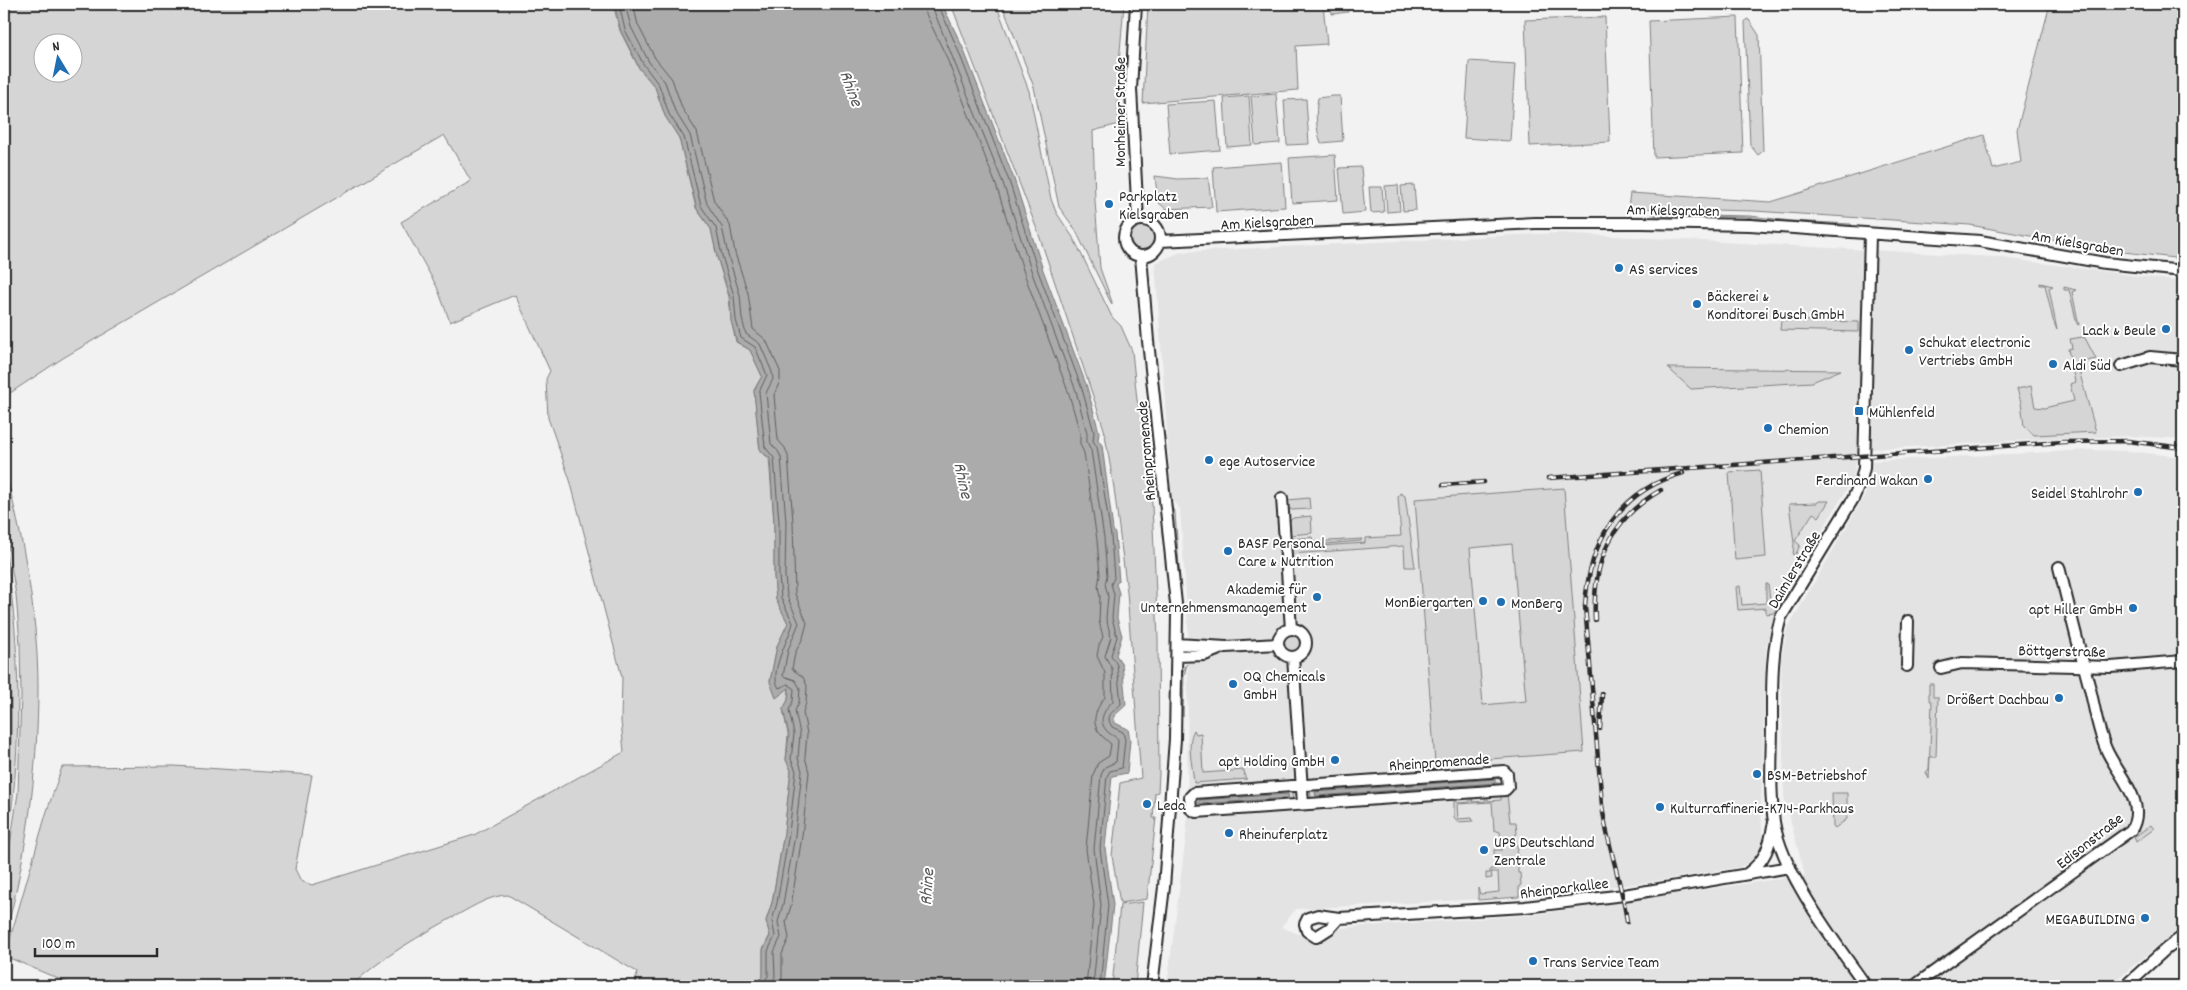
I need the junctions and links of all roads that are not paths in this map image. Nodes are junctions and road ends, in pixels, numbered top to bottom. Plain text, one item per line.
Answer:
1 (1136, 4) edge
2 (1138, 220) junction
3 (1870, 234) junction
4 (1160, 240) junction
5 (1141, 256) junction
6 (2183, 271) edge
7 (2183, 360) edge
8 (2121, 366) dead end
9 (1282, 498) dead end
10 (2059, 567) dead end
11 (1908, 621) dead end
12 (1291, 629) junction
13 (1176, 644) junction
14 (1278, 644) junction
15 (1226, 647) junction
16 (1177, 656) junction
17 (1293, 657) junction
18 (2183, 661) edge
19 (1907, 666) dead end
20 (2082, 666) junction
21 (1941, 668) dead end
22 (1302, 785) junction
23 (1303, 804) junction
24 (1774, 823) junction
25 (1790, 867) junction
26 (1746, 874) junction
27 (1339, 918) dead end
28 (2183, 936) edge
29 (1152, 986) edge
30 (1866, 986) edge
31 (1914, 986) edge
32 (2125, 986) edge

1 - 2 street, Monheimer Straße
2 - 4 street
2 - 5 street
3 - 4 street, Am Kielsgraben
3 - 6 street, Am Kielsgraben
3 - 24 street, Daimlerstraße
4 - 5 street
5 - 13 street, Rheinpromenade
7 - 8 street
9 - 12 street
10 - 20 street, Edisonstraße
11 - 19 street
12 - 14 street
12 - 17 street
13 - 15 street
13 - 16 street, Rheinpromenade
14 - 15 street
14 - 17 street
15 - 16 street
16 - 29 street, Rheinpromenade
17 - 22 street
18 - 20 street, Böttgerstraße
20 - 21 street, Böttgerstraße
20 - 31 street, Edisonstraße
22 - 23 street
22 - 23 street, Rheinpromenade
22 - 23 street, Rheinpromenade
24 - 25 street, Daimlerstraße
24 - 26 street, Daimlerstraße
25 - 26 street, Rheinparkallee
25 - 30 street, Daimlerstraße
26 - 27 street, Rheinparkallee
28 - 32 street

